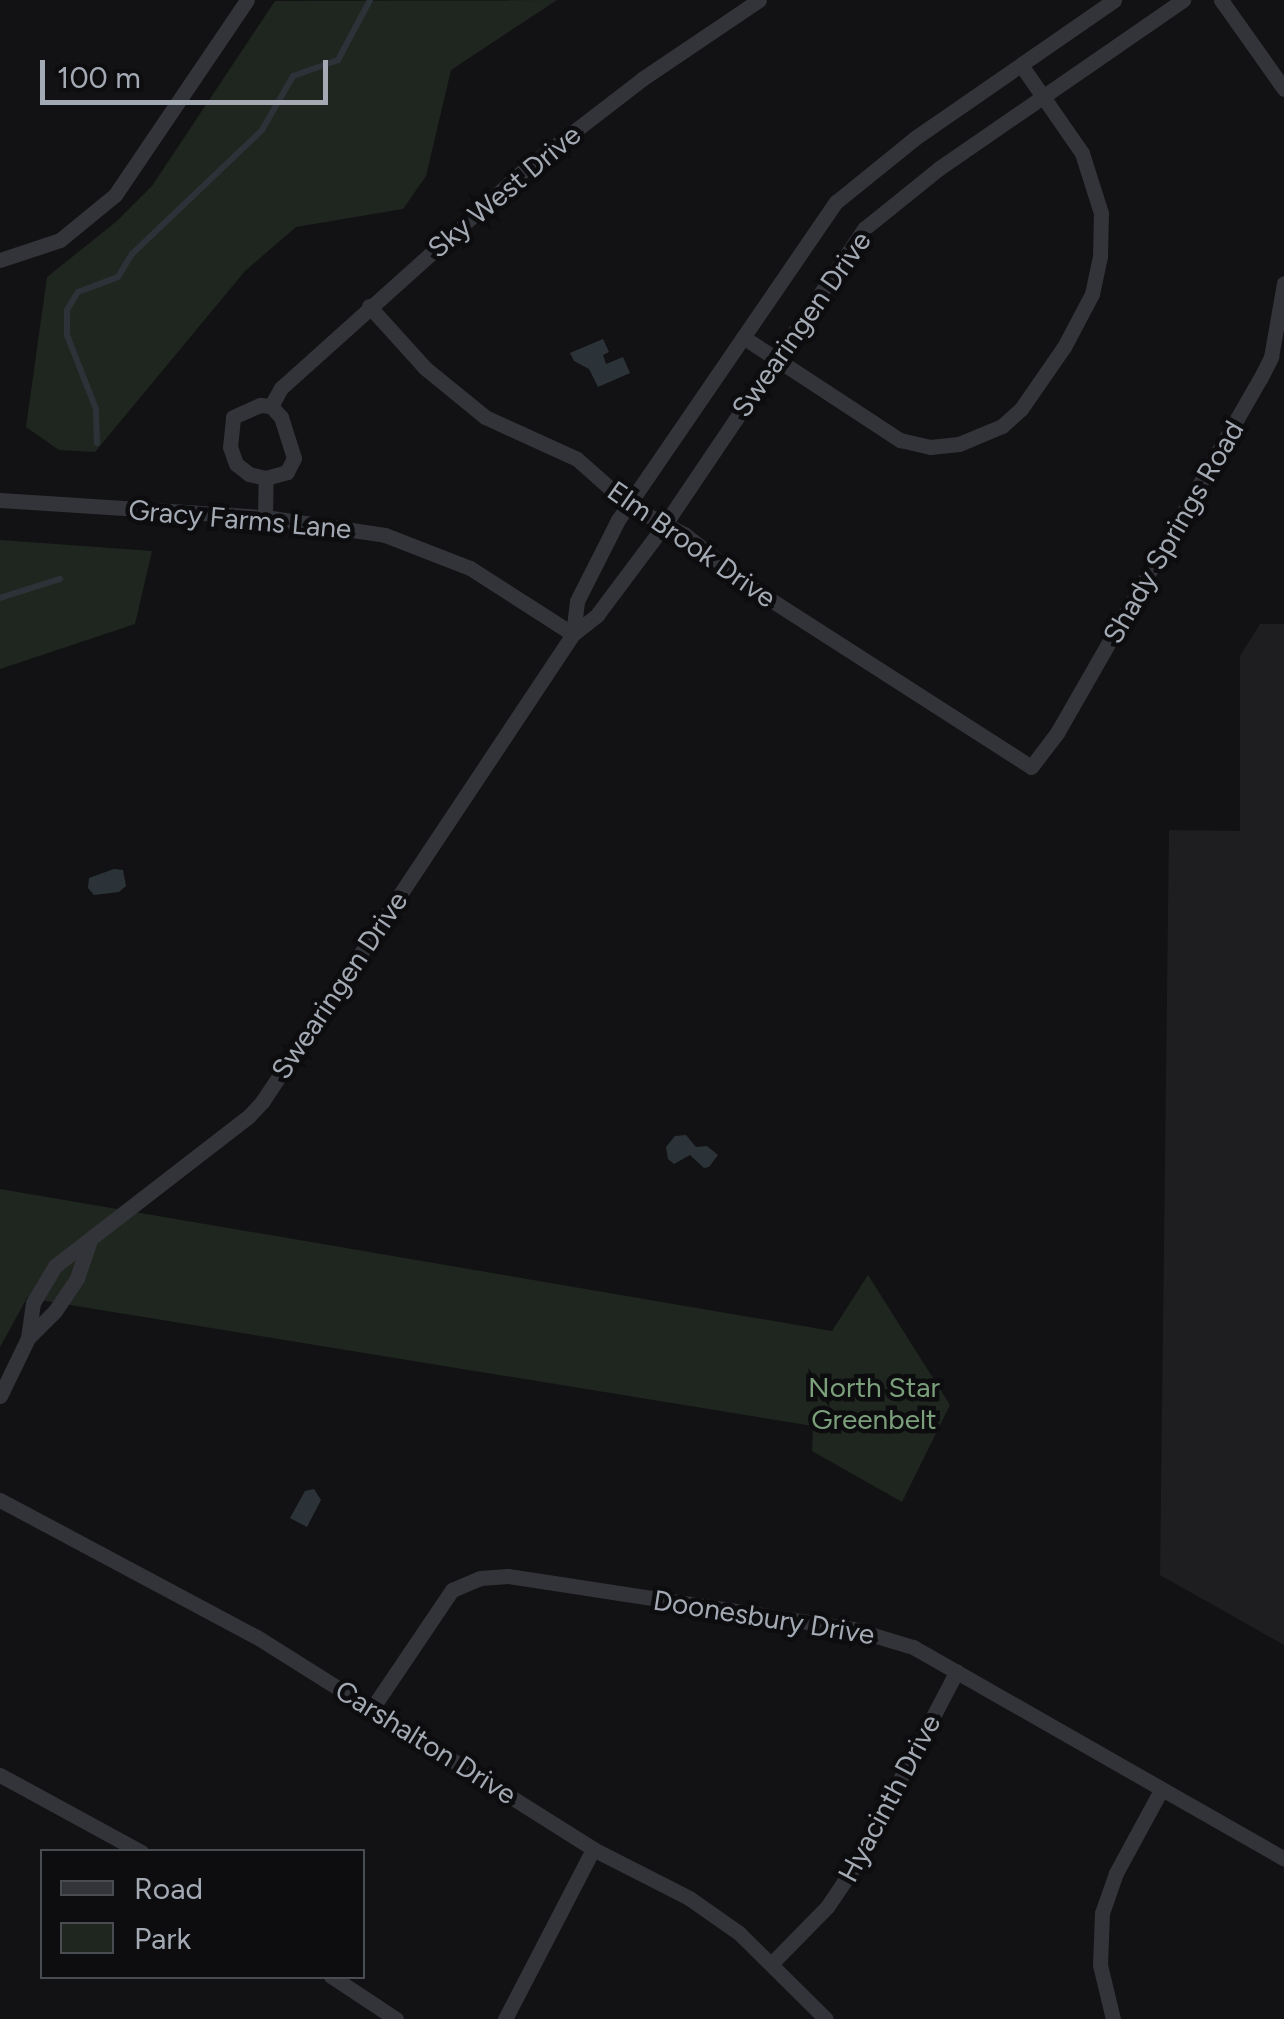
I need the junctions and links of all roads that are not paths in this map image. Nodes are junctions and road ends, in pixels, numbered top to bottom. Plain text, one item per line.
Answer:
1 (247, 0) edge
2 (759, 0) edge
3 (1114, 0) edge
4 (1182, 0) edge
5 (1221, 0) edge
6 (1021, 65) junction
7 (1284, 90) edge
8 (1043, 97) junction
9 (0, 260) edge
10 (1284, 283) edge
11 (369, 306) junction
12 (743, 337) junction
13 (776, 358) junction
14 (271, 406) junction
15 (266, 478) junction
16 (0, 500) edge
17 (630, 506) junction
18 (264, 517) junction
19 (665, 524) junction
20 (573, 634) junction
21 (1031, 767) joint
22 (90, 1241) junction
23 (28, 1338) junction
24 (0, 1396) edge
25 (0, 1500) edge
26 (957, 1671) junction
27 (372, 1707) junction
28 (0, 1775) edge
29 (1161, 1790) junction
30 (594, 1848) junction
31 (136, 1849) edge
32 (1284, 1859) edge
33 (772, 1963) junction
34 (336, 1979) edge
35 (396, 2019) edge
36 (504, 2019) edge
37 (826, 2019) edge
38 (1112, 2019) edge

1 - 9 street
2 - 11 street, Sky West Drive
3 - 6 street, Swearingen Drive
4 - 8 street, Swearingen Drive
5 - 7 street
6 - 8 street
6 - 12 street, Swearingen Drive
8 - 13 street, Swearingen Drive
8 - 13 street
10 - 21 street, Shady Springs Road
11 - 14 street, Sky West Drive
11 - 17 street, Elm Brook Drive
12 - 13 street
12 - 17 street, Swearingen Drive
13 - 19 street, Swearingen Drive
14 - 15 street
14 - 15 street, Sky West Drive
15 - 18 street
16 - 18 street, Gracy Farms Lane
17 - 19 street, Elm Brook Drive
17 - 20 street, Swearingen Drive
18 - 20 street, Gracy Farms Lane
19 - 20 street, Swearingen Drive
19 - 21 street, Elm Brook Drive
20 - 22 street, Swearingen Drive
22 - 23 street, Swearingen Drive
22 - 23 street, Swearingen Drive
23 - 24 street, Swearingen Drive
25 - 27 street, Carshalton Drive
26 - 27 street, Doonesbury Drive
26 - 29 street, Doonesbury Drive
26 - 33 street, Hyacinth Drive
27 - 30 street, Carshalton Drive
28 - 31 street
29 - 32 street, Doonesbury Drive
29 - 38 street
30 - 33 street, Carshalton Drive
30 - 36 street
33 - 37 street, Carshalton Drive
34 - 35 street

